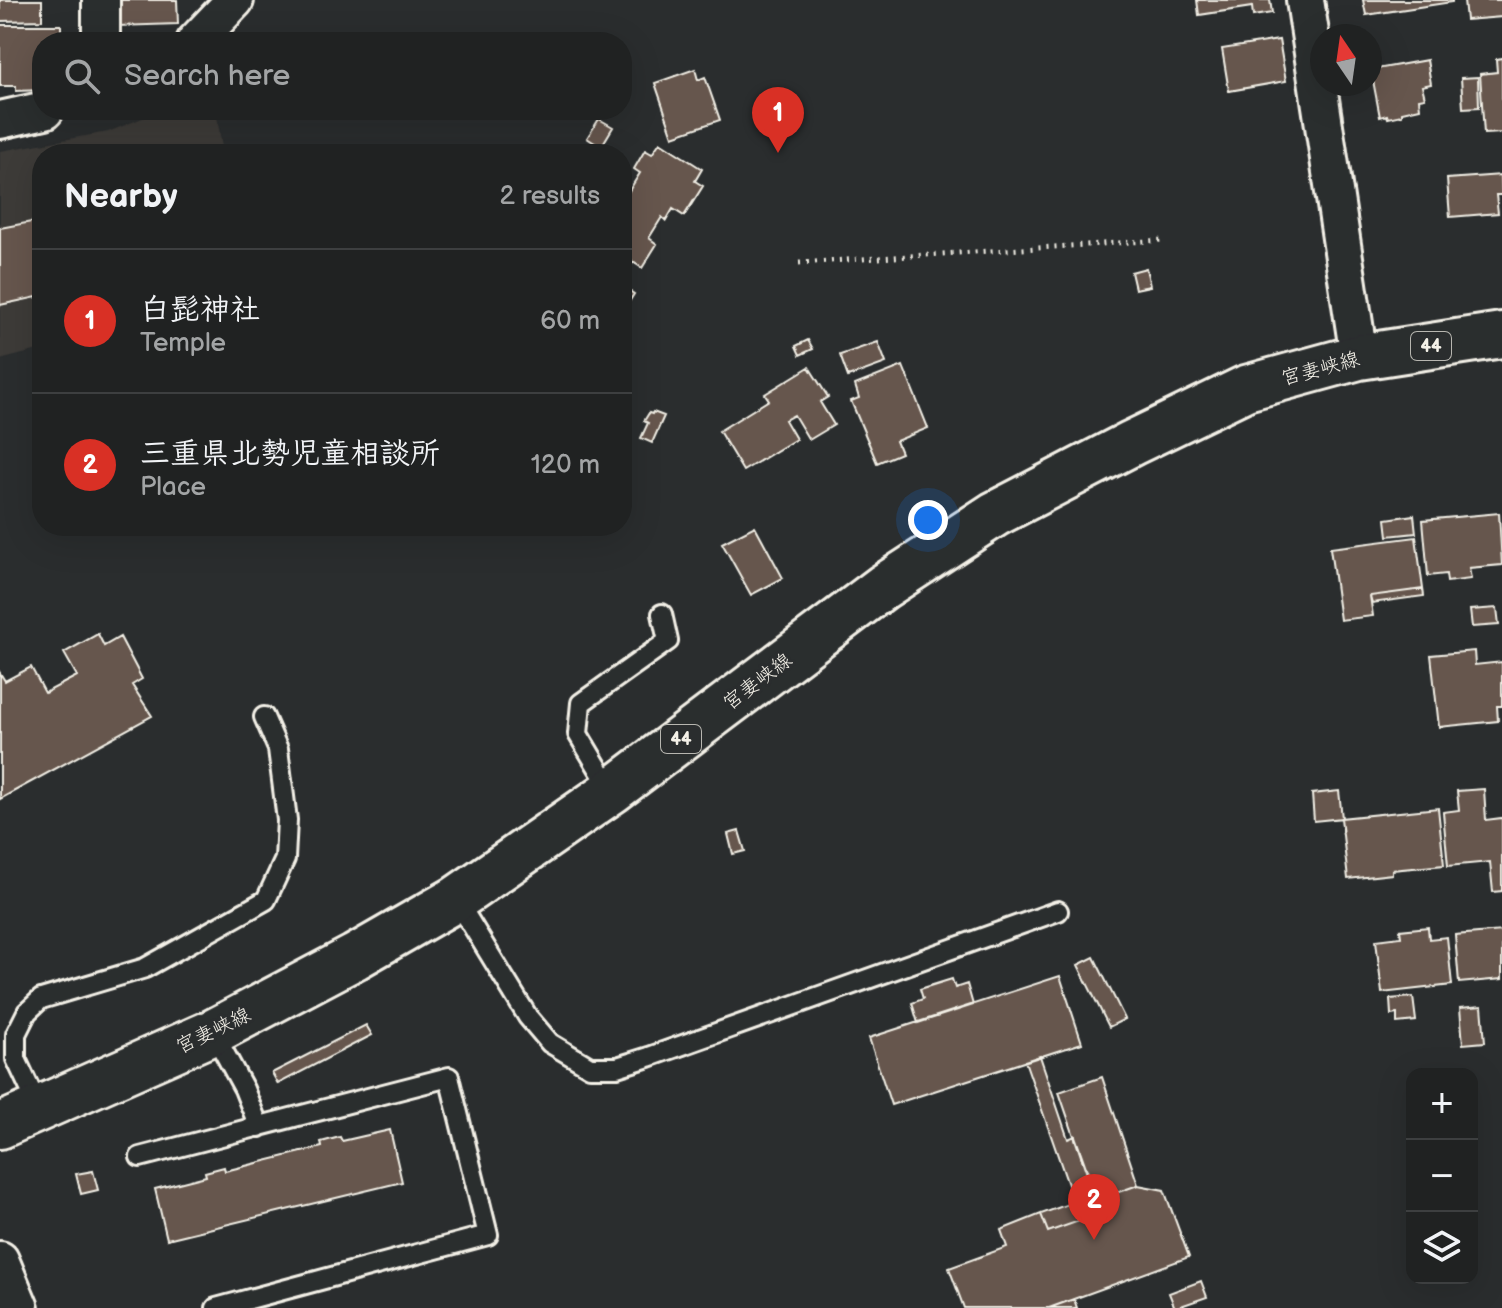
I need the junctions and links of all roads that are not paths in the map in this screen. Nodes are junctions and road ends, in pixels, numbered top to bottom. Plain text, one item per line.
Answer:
1 (101, 0) edge
2 (194, 0) edge
3 (235, 0) edge
4 (1305, 0) edge
5 (101, 32) edge
6 (194, 32) edge
7 (204, 32) edge
8 (32, 113) edge
9 (0, 120) edge
10 (1502, 335) edge
11 (1359, 357) junction
12 (662, 614) dead end
13 (264, 717) dead end
14 (612, 791) junction
15 (456, 899) junction
16 (1058, 911) dead end
17 (213, 1032) junction
18 (39, 1108) junction
19 (0, 1126) edge
20 (259, 1127) junction
21 (140, 1157) dead end
22 (0, 1260) edge
23 (20, 1308) edge
24 (216, 1308) edge

1 - 5 street
2 - 6 street
3 - 7 street
4 - 11 street
8 - 9 street
10 - 11 main road, 宮妻峡線 / 44
11 - 14 main road, 宮妻峡線 / 44
12 - 14 lane
13 - 18 lane
14 - 15 main road, 宮妻峡線 / 44
15 - 16 lane
15 - 17 main road, 宮妻峡線 / 44
17 - 18 main road, 宮妻峡線 / 44
17 - 20 lane
18 - 19 main road, 宮妻峡線 / 44
20 - 21 lane
20 - 24 lane
22 - 23 street

